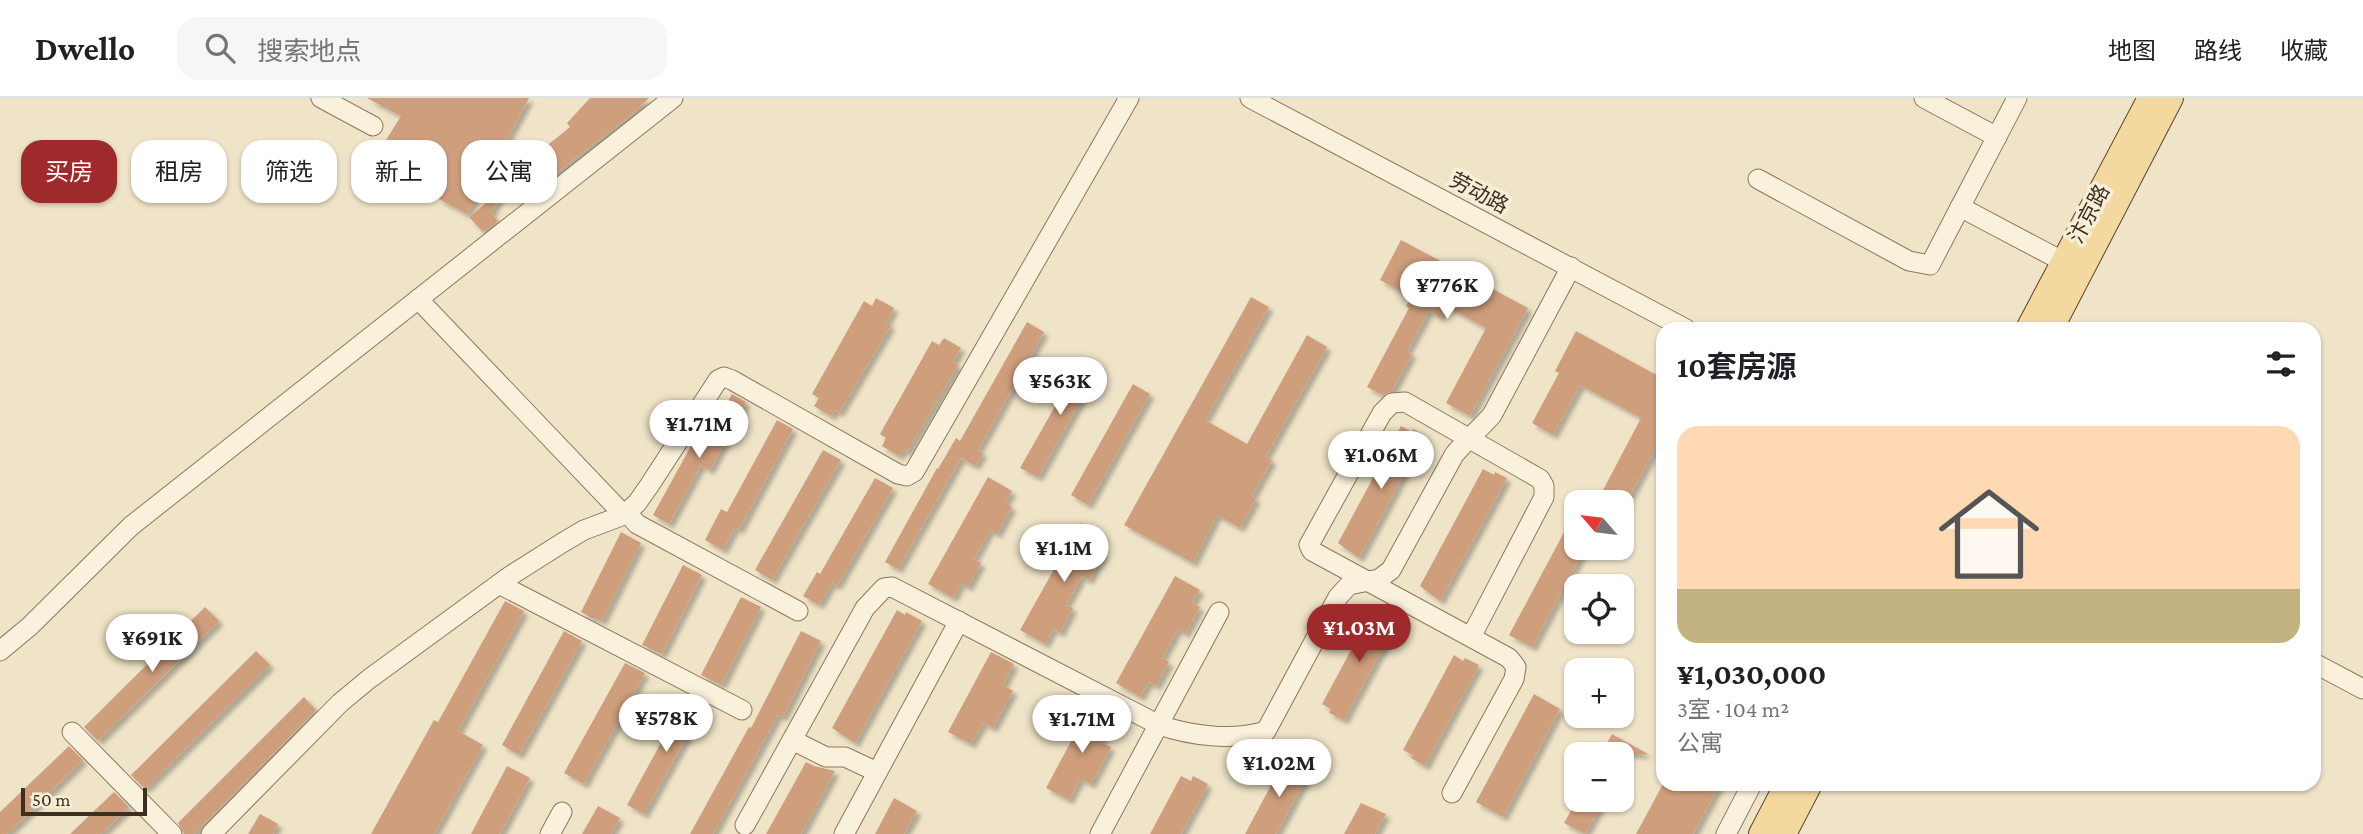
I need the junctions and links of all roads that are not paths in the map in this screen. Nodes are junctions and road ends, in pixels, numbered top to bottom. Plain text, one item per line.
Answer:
1 (673, 98) edge
2 (1129, 98) edge
3 (1250, 98) edge
4 (1924, 98) edge
5 (2017, 98) edge
6 (2150, 98) edge
7 (2171, 98) edge
8 (331, 100) edge
9 (373, 126) dead end
10 (1997, 137) junction
11 (1758, 179) dead end
12 (1960, 207) junction
13 (2064, 262) junction
14 (1571, 267) junction
15 (418, 299) junction
16 (1673, 322) edge
17 (2032, 322) edge
18 (2055, 322) edge
19 (1469, 438) junction
20 (626, 514) junction
21 (1368, 581) junction
22 (499, 584) junction
23 (798, 611) dead end
24 (1219, 612) dead end
25 (959, 621) junction
26 (1471, 637) junction
27 (0, 651) edge
28 (2321, 667) edge
29 (2363, 689) edge
30 (742, 709) dead end
31 (1158, 725) junction
32 (72, 732) dead end
33 (792, 740) junction
34 (877, 772) junction
35 (1748, 791) edge
36 (1783, 791) edge
37 (1806, 791) edge
38 (1452, 793) dead end
39 (562, 812) dead end
40 (745, 824) dead end
41 (172, 834) edge
42 (211, 834) edge
43 (550, 834) edge
44 (844, 834) edge
45 (1100, 834) edge
46 (1726, 834) edge
47 (1761, 834) edge
48 (1784, 834) edge

1 - 15 street
2 - 20 street
3 - 14 street, 劳动路
4 - 10 street
5 - 10 street
6 - 13 main road, 汴京路
7 - 18 main road, 汴京路
8 - 9 street
10 - 12 street
11 - 12 street
12 - 13 street
13 - 17 main road, 汴京路
14 - 16 street, 劳动路
14 - 19 street
15 - 20 street
15 - 27 street
19 - 21 street
19 - 21 street
19 - 26 street
20 - 22 street
20 - 23 street
21 - 26 street
21 - 31 street
22 - 30 street
22 - 42 street
24 - 31 street
25 - 31 street
25 - 33 street
25 - 34 street
26 - 38 street
28 - 29 street
31 - 45 street
32 - 41 street
33 - 34 street
33 - 40 street
34 - 44 street
35 - 46 street
36 - 47 main road
37 - 48 main road
39 - 43 street

